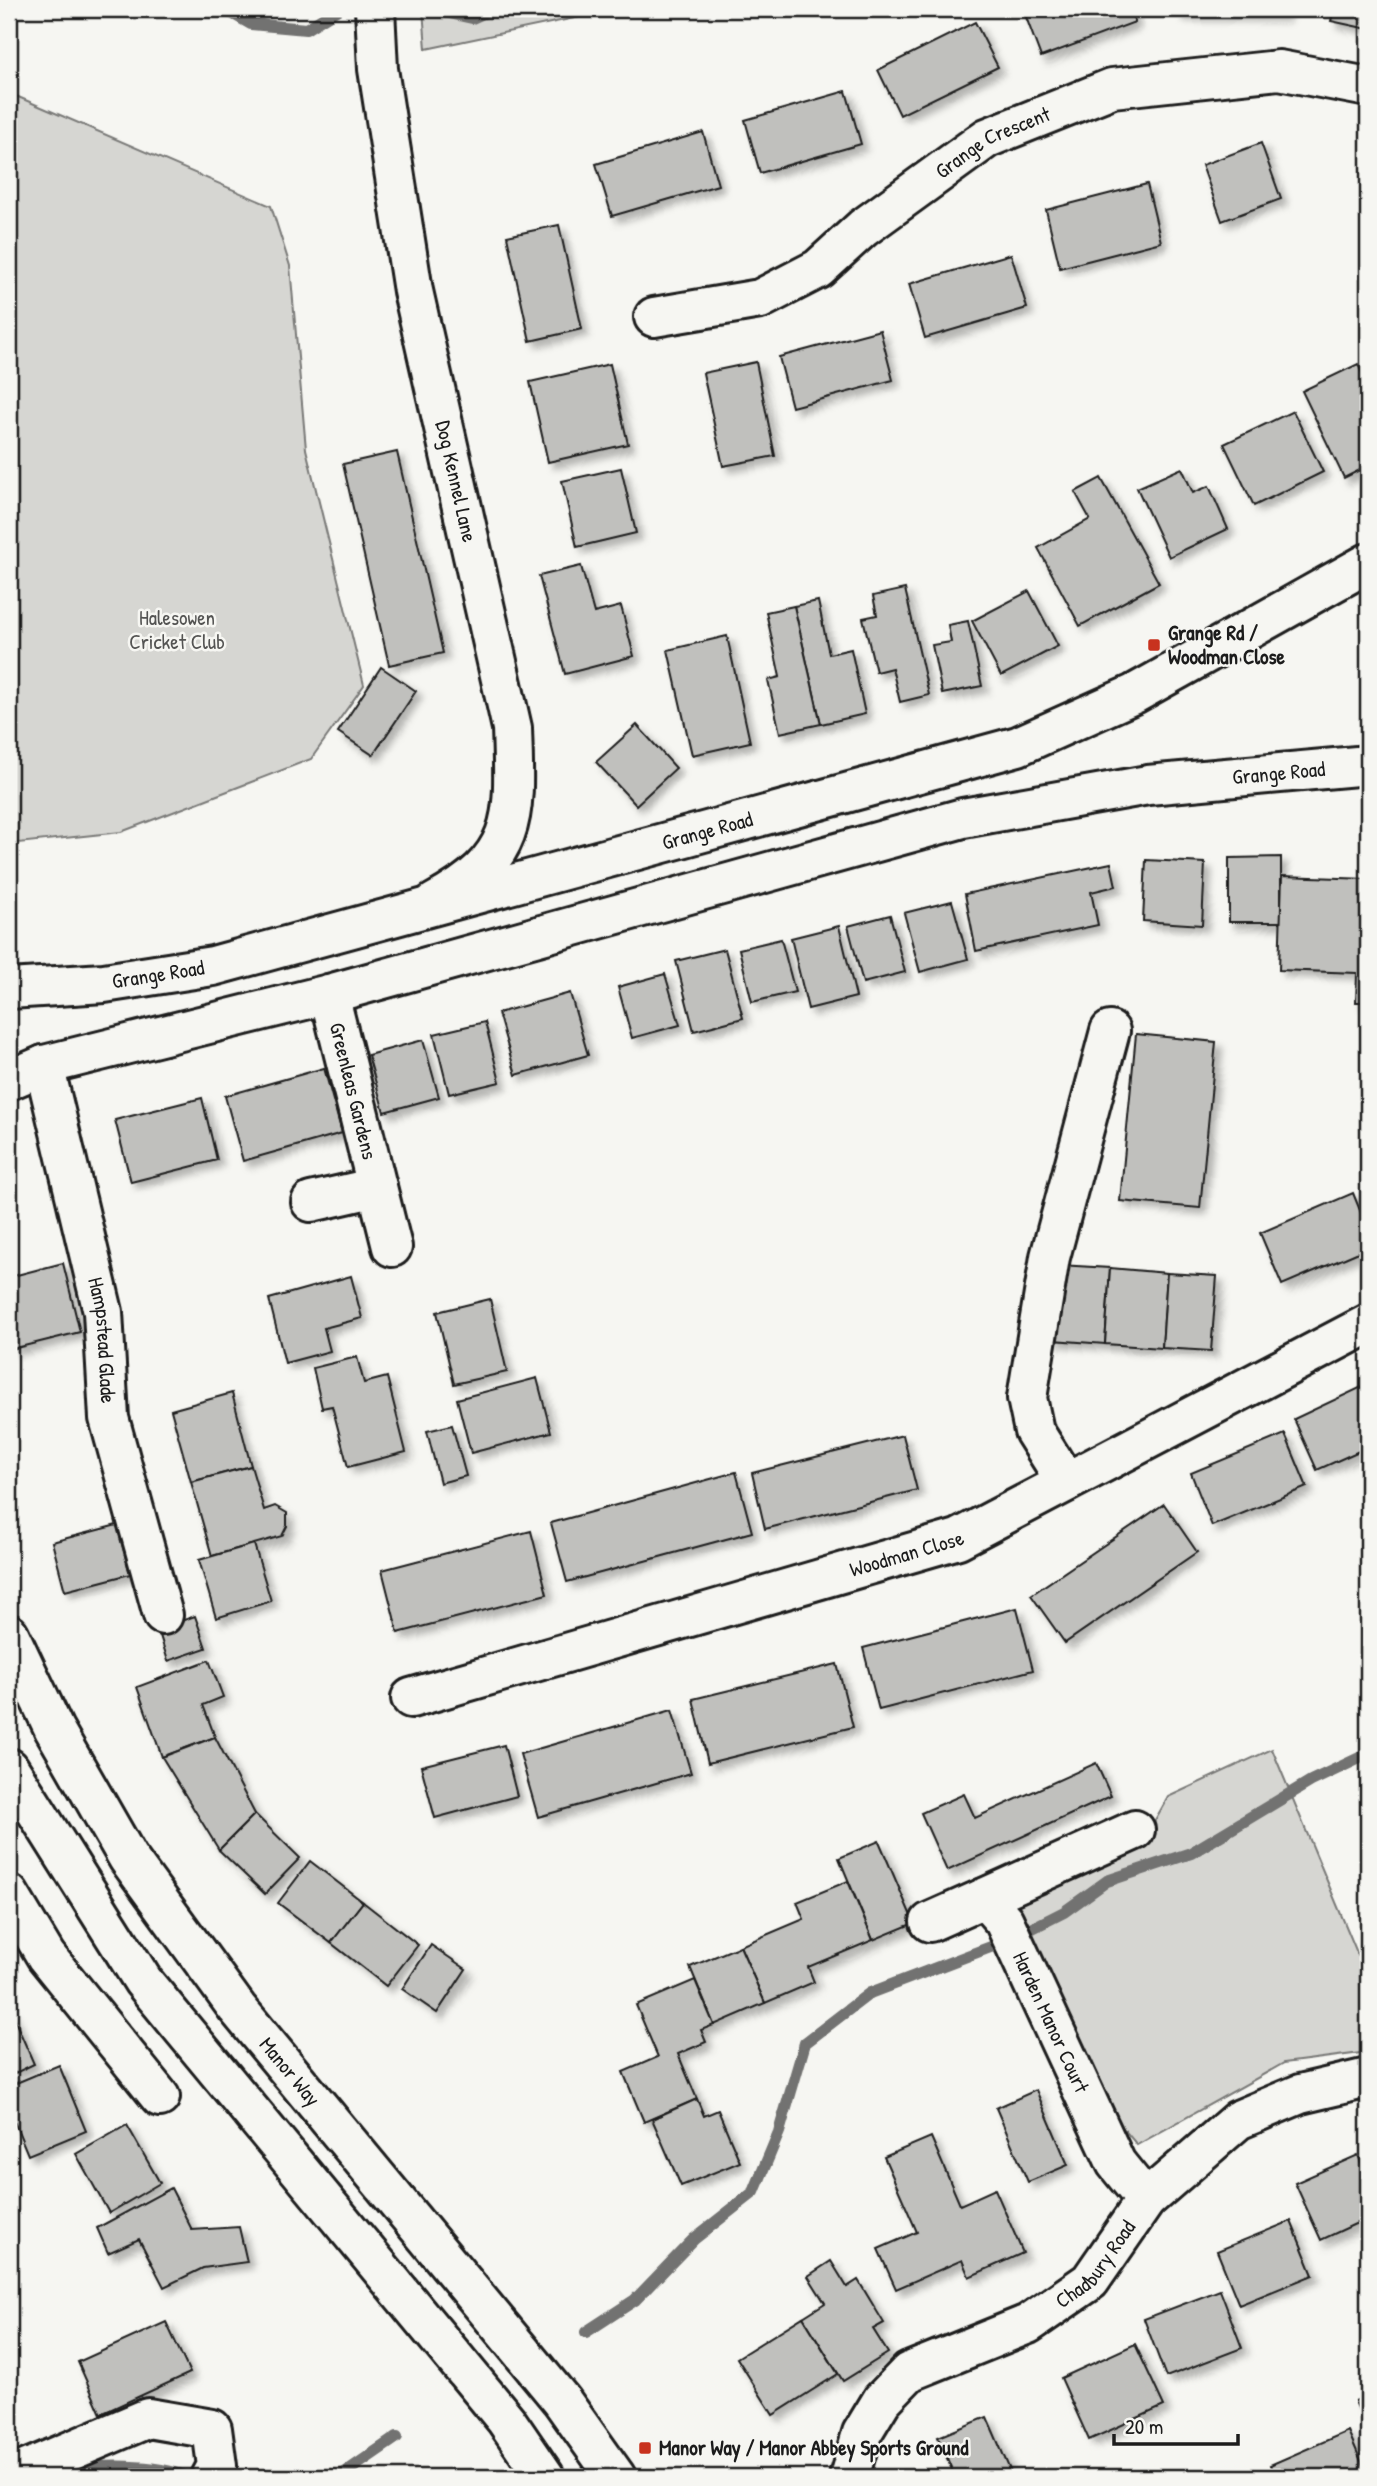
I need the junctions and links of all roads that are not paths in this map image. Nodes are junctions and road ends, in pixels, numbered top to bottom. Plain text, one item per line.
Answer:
1 (375, 9) edge
2 (1368, 87) edge
3 (654, 317) dead end
4 (1368, 563) edge
5 (1368, 765) edge
6 (418, 912) junction
7 (9, 989) edge
8 (329, 994) junction
9 (1110, 1031) dead end
10 (44, 1065) junction
11 (9, 1080) edge
12 (377, 1187) junction
13 (311, 1202) dead end
14 (392, 1247) dead end
15 (1368, 1324) edge
16 (1066, 1482) junction
17 (163, 1615) dead end
18 (9, 1634) edge
19 (411, 1698) dead end
20 (9, 1768) edge
21 (1135, 1830) dead end
22 (9, 1895) edge
23 (994, 1910) junction
24 (930, 1922) dead end
25 (1368, 2078) edge
26 (160, 2097) dead end
27 (1146, 2200) junction
28 (214, 2472) edge
29 (9, 2477) edge
30 (545, 2477) edge
31 (616, 2477) edge
32 (849, 2477) edge

1 - 6 main road, Dog Kennel Lane
2 - 3 main road, Grange Crescent
4 - 6 main road, Grange Road
5 - 8 main road, Grange Road
6 - 7 main road, Grange Road
8 - 10 main road, Grange Road
8 - 12 main road, Greenleas Gardens
9 - 16 main road
10 - 11 main road, Grange Road
10 - 17 main road, Hampstead Glade
12 - 13 main road, Greenleas Gardens
12 - 14 main road, Greenleas Gardens
15 - 16 main road, Woodman Close
16 - 19 main road, Woodman Close
18 - 31 main road, Manor Way
20 - 30 main road
21 - 23 main road
22 - 26 main road
23 - 24 main road
23 - 27 main road, Harden Manor Court
25 - 27 main road, Chadbury Road
27 - 32 main road, Chadbury Road
28 - 29 main road

